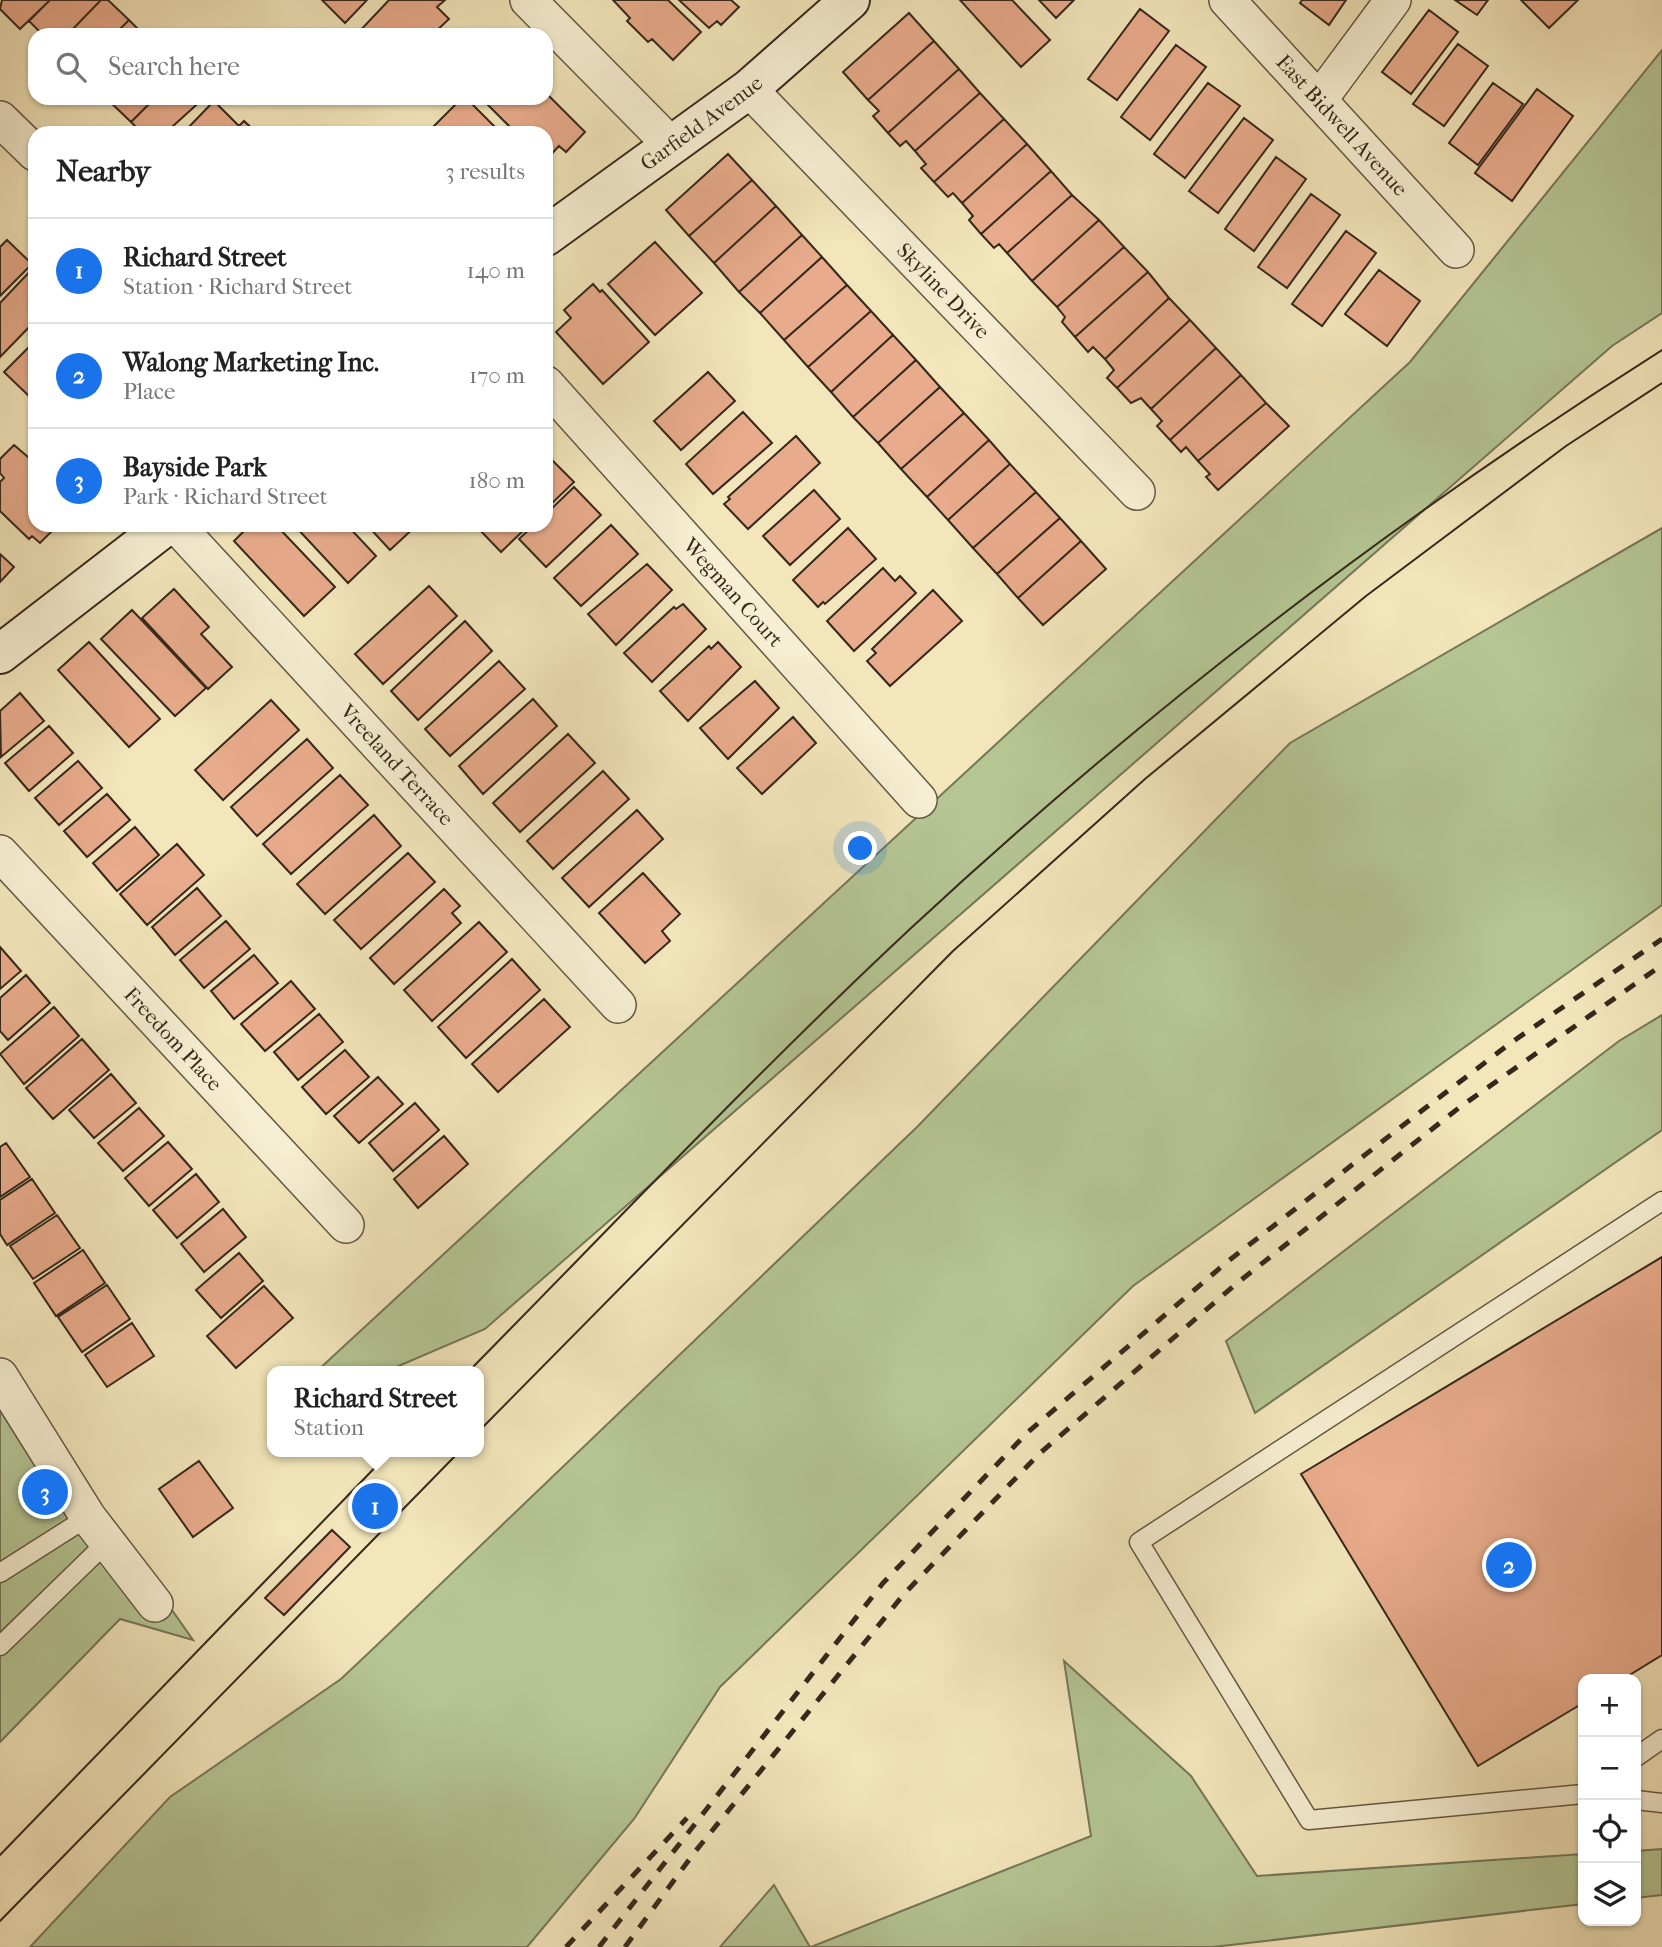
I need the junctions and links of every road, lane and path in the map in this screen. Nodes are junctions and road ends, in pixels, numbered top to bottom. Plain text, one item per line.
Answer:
1 (528, 0) edge
2 (850, 0) edge
3 (1227, 0) edge
4 (1393, 0) edge
5 (750, 89) junction
6 (1319, 100) junction
7 (0, 119) edge
8 (671, 145) junction
9 (28, 146) edge
10 (553, 231) edge
11 (1456, 250) dead end
12 (553, 392) edge
13 (1138, 492) dead end
14 (158, 532) edge
15 (182, 532) edge
16 (0, 654) edge
17 (919, 800) dead end
18 (0, 853) edge
19 (618, 1005) dead end
20 (1662, 1201) edge
21 (345, 1225) dead end
22 (0, 1376) edge
23 (98, 1530) junction
24 (0, 1573) edge
25 (155, 1604) dead end
26 (0, 1646) edge
27 (1662, 1739) edge
28 (1641, 1754) edge
29 (1578, 1793) edge
30 (1641, 1801) edge
31 (1662, 1803) edge

1 - 8 street
2 - 5 main road, Garfield Avenue
3 - 6 street, East Bidwell Avenue
4 - 6 street
5 - 8 main road, Garfield Avenue
5 - 13 street, Skyline Drive
6 - 11 street, East Bidwell Avenue
7 - 9 street
8 - 10 main road, Garfield Avenue
12 - 17 street, Wegman Court
14 - 16 main road
15 - 19 street, Vreeland Terrace
18 - 21 street, Freedom Place
20 - 29 lane
22 - 23 street
23 - 24 lane
23 - 25 street
23 - 26 lane
27 - 28 lane
30 - 31 lane

